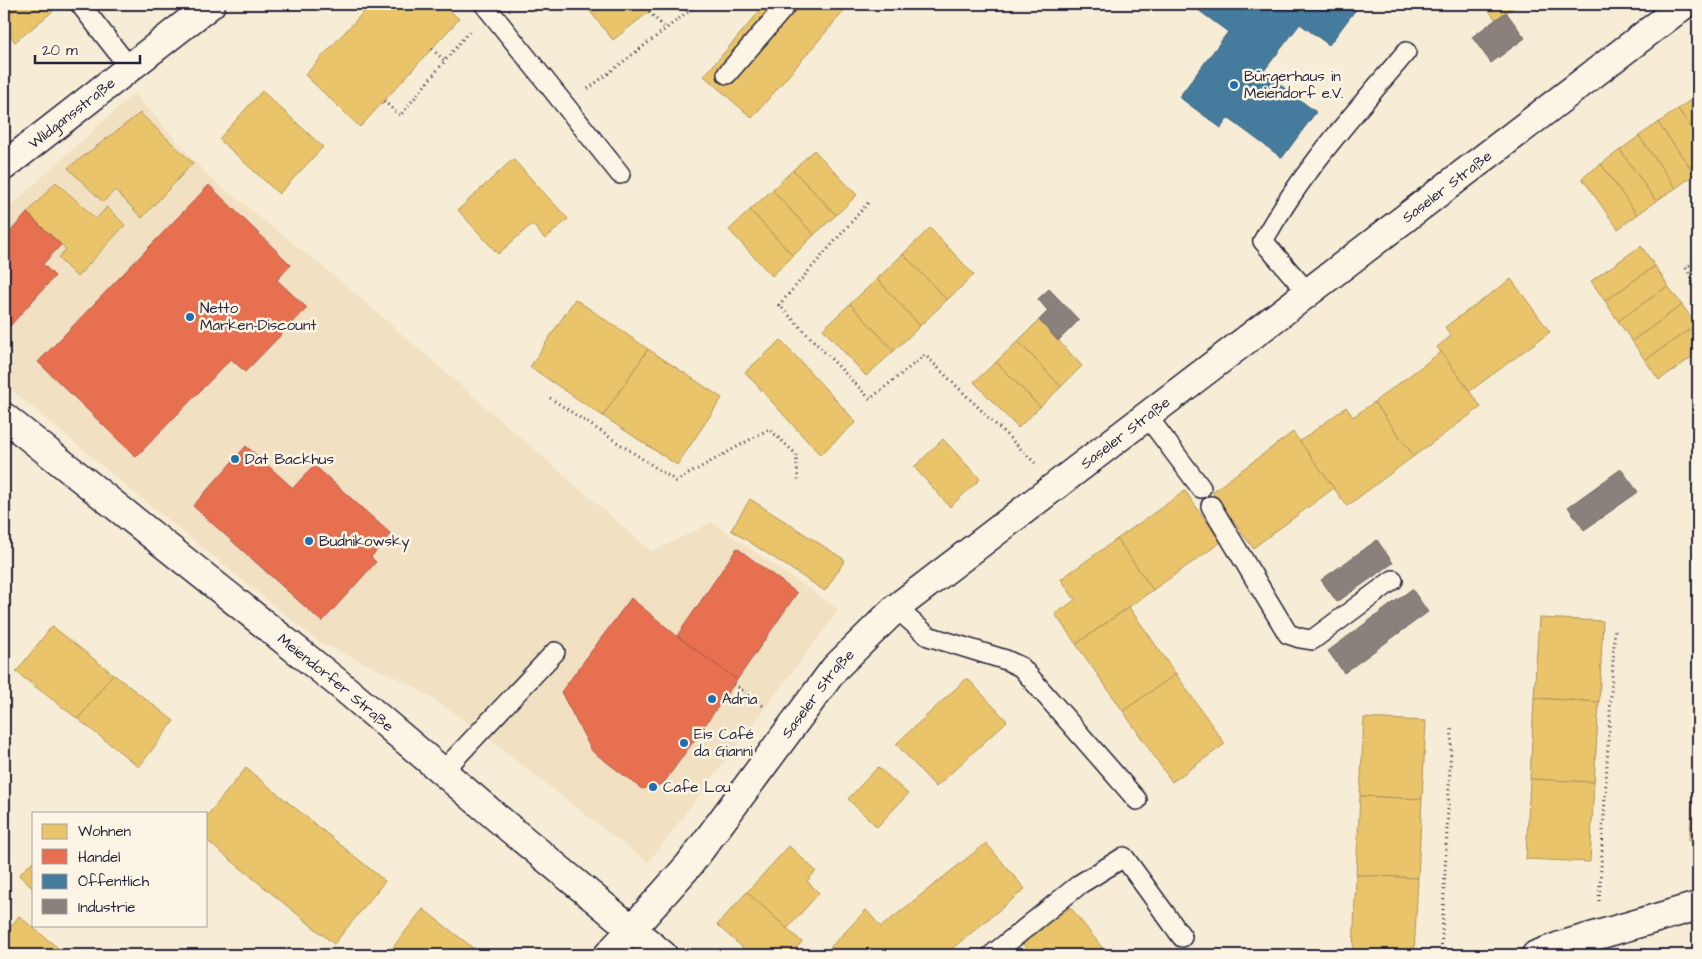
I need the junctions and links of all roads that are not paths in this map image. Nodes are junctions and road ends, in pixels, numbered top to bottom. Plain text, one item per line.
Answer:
1 (80, 4) edge
2 (211, 4) edge
3 (787, 4) edge
4 (1684, 4) edge
5 (1691, 4) edge
6 (486, 6) edge
7 (1698, 10) edge
8 (1406, 52) dead end
9 (129, 67) junction
10 (727, 74) dead end
11 (4, 166) edge
12 (620, 174) dead end
13 (1308, 293) junction
14 (4, 416) edge
15 (1147, 416) junction
16 (1201, 488) dead end
17 (1211, 506) dead end
18 (1394, 580) dead end
19 (896, 608) junction
20 (555, 652) dead end
21 (443, 771) junction
22 (1137, 800) dead end
23 (1698, 906) edge
24 (632, 929) junction
25 (1182, 937) dead end
26 (608, 955) edge
27 (664, 955) edge
28 (992, 955) edge
29 (1536, 955) edge

1 - 9 lane
2 - 9 street, Wildgansstraße
3 - 10 lane
4 - 13 street, Saseler Straße
5 - 7 street
6 - 12 lane
8 - 13 lane
9 - 11 street, Wildgansstraße
13 - 15 street, Saseler Straße
14 - 21 street, Meiendorfer Straße
15 - 16 lane
15 - 19 street, Saseler Straße
17 - 18 lane
19 - 22 lane
19 - 24 street, Saseler Straße
20 - 21 lane
21 - 24 street, Meiendorfer Straße
23 - 29 street
24 - 26 street, Saseler Straße
24 - 27 street, Meiendorfer Straße
25 - 28 lane

